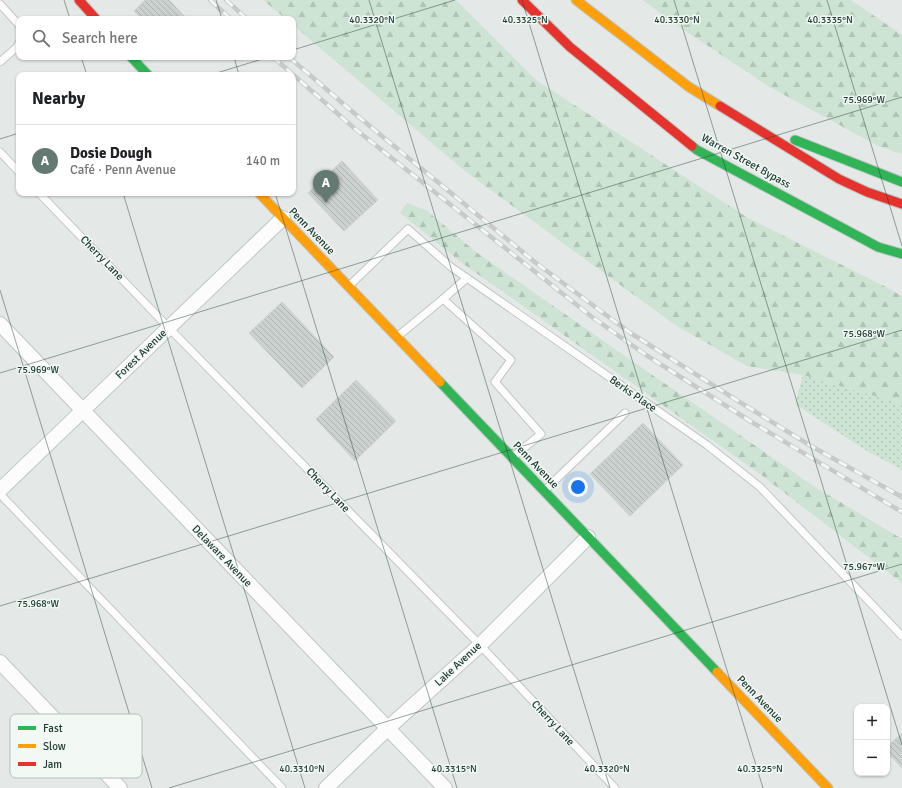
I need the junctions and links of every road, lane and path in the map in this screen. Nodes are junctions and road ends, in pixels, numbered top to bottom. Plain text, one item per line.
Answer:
1 (79, 0) edge
2 (513, 0) edge
3 (522, 0) edge
4 (576, 0) edge
5 (0, 4) edge
6 (93, 16) edge
7 (16, 22) edge
8 (570, 46) junction
9 (16, 49) edge
10 (133, 60) edge
11 (0, 62) edge
12 (145, 72) edge
13 (744, 120) junction
14 (0, 152) edge
15 (16, 169) edge
16 (902, 182) edge
17 (42, 196) edge
18 (262, 196) edge
19 (902, 204) edge
20 (283, 218) junction
21 (902, 254) edge
22 (467, 278) junction
23 (348, 286) junction
24 (443, 299) junction
25 (0, 324) edge
26 (169, 328) junction
27 (396, 337) junction
28 (82, 410) junction
29 (625, 413) dead end
30 (512, 458) junction
31 (0, 490) edge
32 (544, 491) junction
33 (0, 494) edge
34 (588, 537) junction
35 (902, 636) edge
36 (480, 645) junction
37 (0, 662) edge
38 (50, 714) edge
39 (387, 729) junction
40 (110, 778) edge
41 (120, 788) edge
42 (282, 788) edge
43 (326, 788) edge
44 (445, 788) edge
45 (615, 788) edge
46 (828, 788) edge

1 - 6 main road
2 - 8 main road
3 - 8 main road, Warren Street Bypass
4 - 13 main road
5 - 7 lane
8 - 21 main road, Warren Street Bypass
9 - 11 lane
10 - 12 main road
13 - 16 main road
13 - 19 main road
14 - 15 lane
17 - 26 lane, Cherry Lane
18 - 20 main road, Penn Avenue
20 - 23 main road, Penn Avenue
20 - 26 street, Forest Avenue
22 - 23 lane, Berks Place
22 - 24 lane
22 - 35 lane, Berks Place
23 - 27 main road, Penn Avenue
24 - 27 lane
24 - 30 lane
25 - 28 street, Delaware Avenue
26 - 28 street, Forest Avenue
26 - 36 lane, Cherry Lane
27 - 30 main road, Penn Avenue
28 - 31 street, Forest Avenue
28 - 39 street, Delaware Avenue
29 - 32 lane
30 - 32 main road, Penn Avenue
32 - 34 main road, Penn Avenue
33 - 42 lane
34 - 36 street, Lake Avenue
34 - 46 main road, Penn Avenue
36 - 39 street, Lake Avenue
36 - 45 lane, Cherry Lane
37 - 38 street
39 - 43 street, Lake Avenue
39 - 44 street, Delaware Avenue
40 - 41 street

